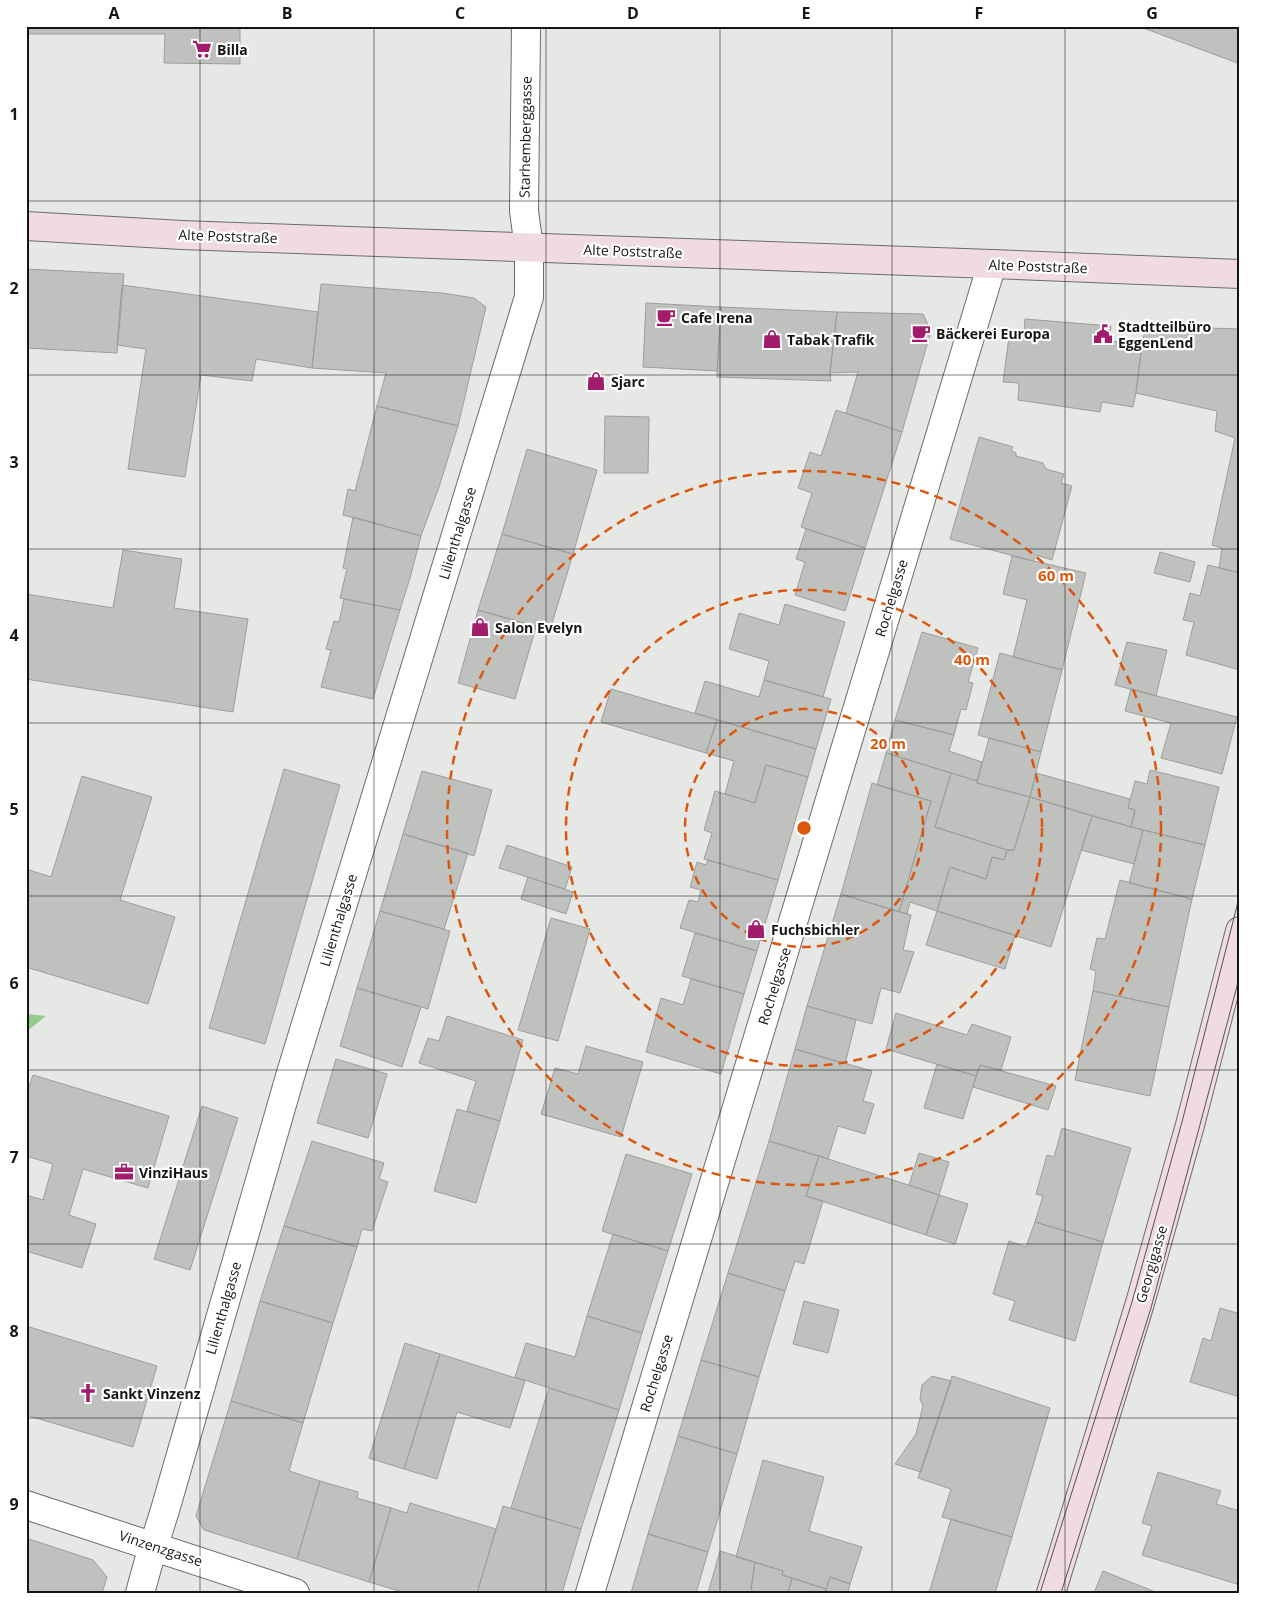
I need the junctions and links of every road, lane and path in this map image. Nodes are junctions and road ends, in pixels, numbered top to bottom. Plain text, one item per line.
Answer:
1 (526, 26) edge
2 (26, 226) edge
3 (529, 248) junction
4 (992, 264) junction
5 (1240, 274) edge
6 (1240, 931) edge
7 (1236, 962) edge
8 (26, 1505) edge
9 (154, 1546) junction
10 (140, 1593) edge
11 (295, 1593) edge
12 (590, 1593) edge
13 (1051, 1593) edge

1 - 3 street, Starhemberggasse
2 - 3 main road, Alte Poststraße
3 - 4 main road, Alte Poststraße
3 - 9 street, Lilienthalgasse
4 - 5 main road, Alte Poststraße
4 - 12 street, Rochelgasse
6 - 7 main road, Georgigasse
7 - 13 main road, Georgigasse
8 - 9 street, Vinzenzgasse
9 - 10 street, Lilienthalgasse
9 - 11 street, Vinzenzgasse

